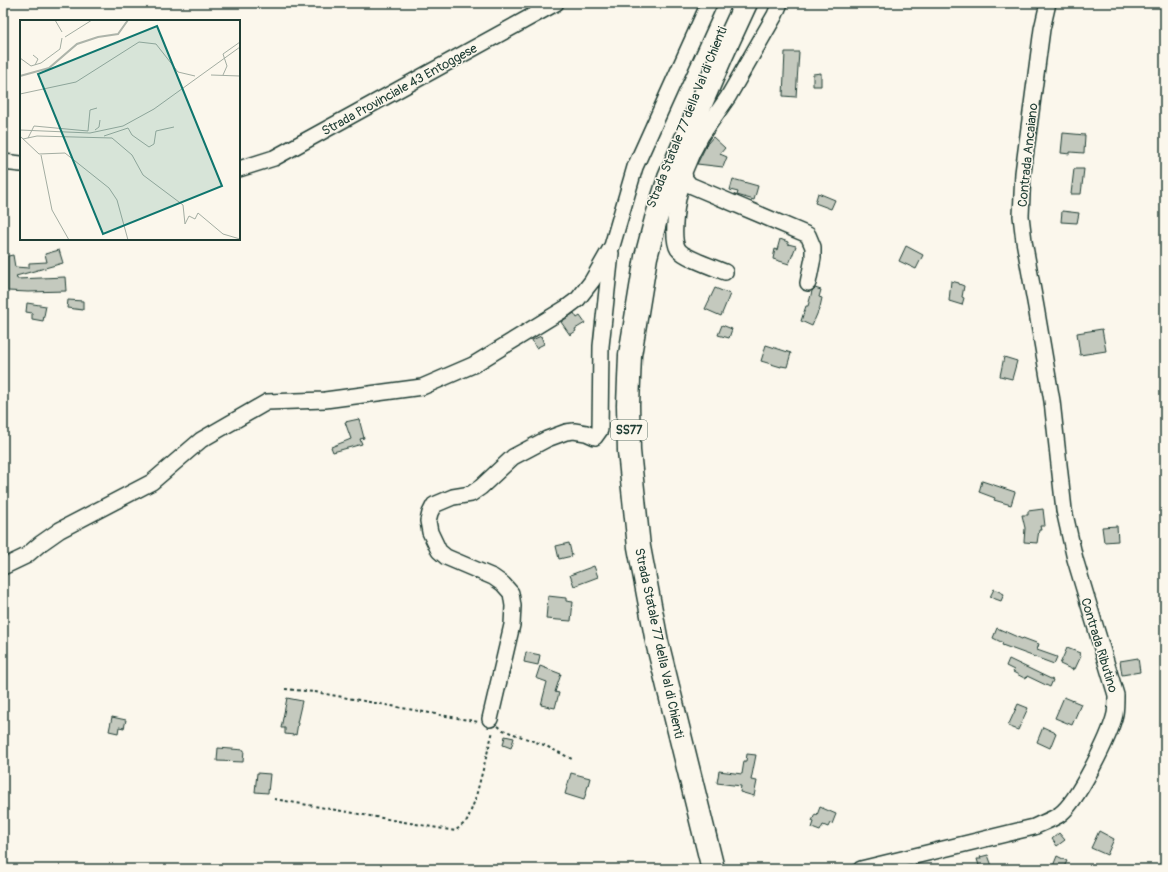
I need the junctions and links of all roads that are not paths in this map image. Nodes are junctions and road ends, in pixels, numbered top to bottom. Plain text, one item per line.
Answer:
1 (556, 3) edge
2 (709, 3) edge
3 (733, 3) edge
4 (746, 3) edge
5 (780, 3) edge
6 (1048, 3) edge
7 (3, 162) edge
8 (20, 164) edge
9 (240, 169) edge
10 (685, 179) junction
11 (612, 246) junction
12 (725, 272) dead end
13 (808, 283) dead end
14 (1052, 401) joint
15 (3, 567) edge
16 (492, 721) road end
17 (700, 869) edge
18 (713, 869) edge
19 (861, 869) edge

1 - 9 street, Strada Provinciale 43 Entoggese
2 - 11 street
3 - 17 highway, Strada Statale 77 della Val di Chienti / SS77
4 - 18 highway, Strada Statale 77 della Val di Chienti / SS77
5 - 10 street
6 - 14 street, Contrada Ancaiano
7 - 8 street
10 - 12 street
10 - 13 street
11 - 15 street
11 - 16 street
14 - 19 street, Contrada Ributino

